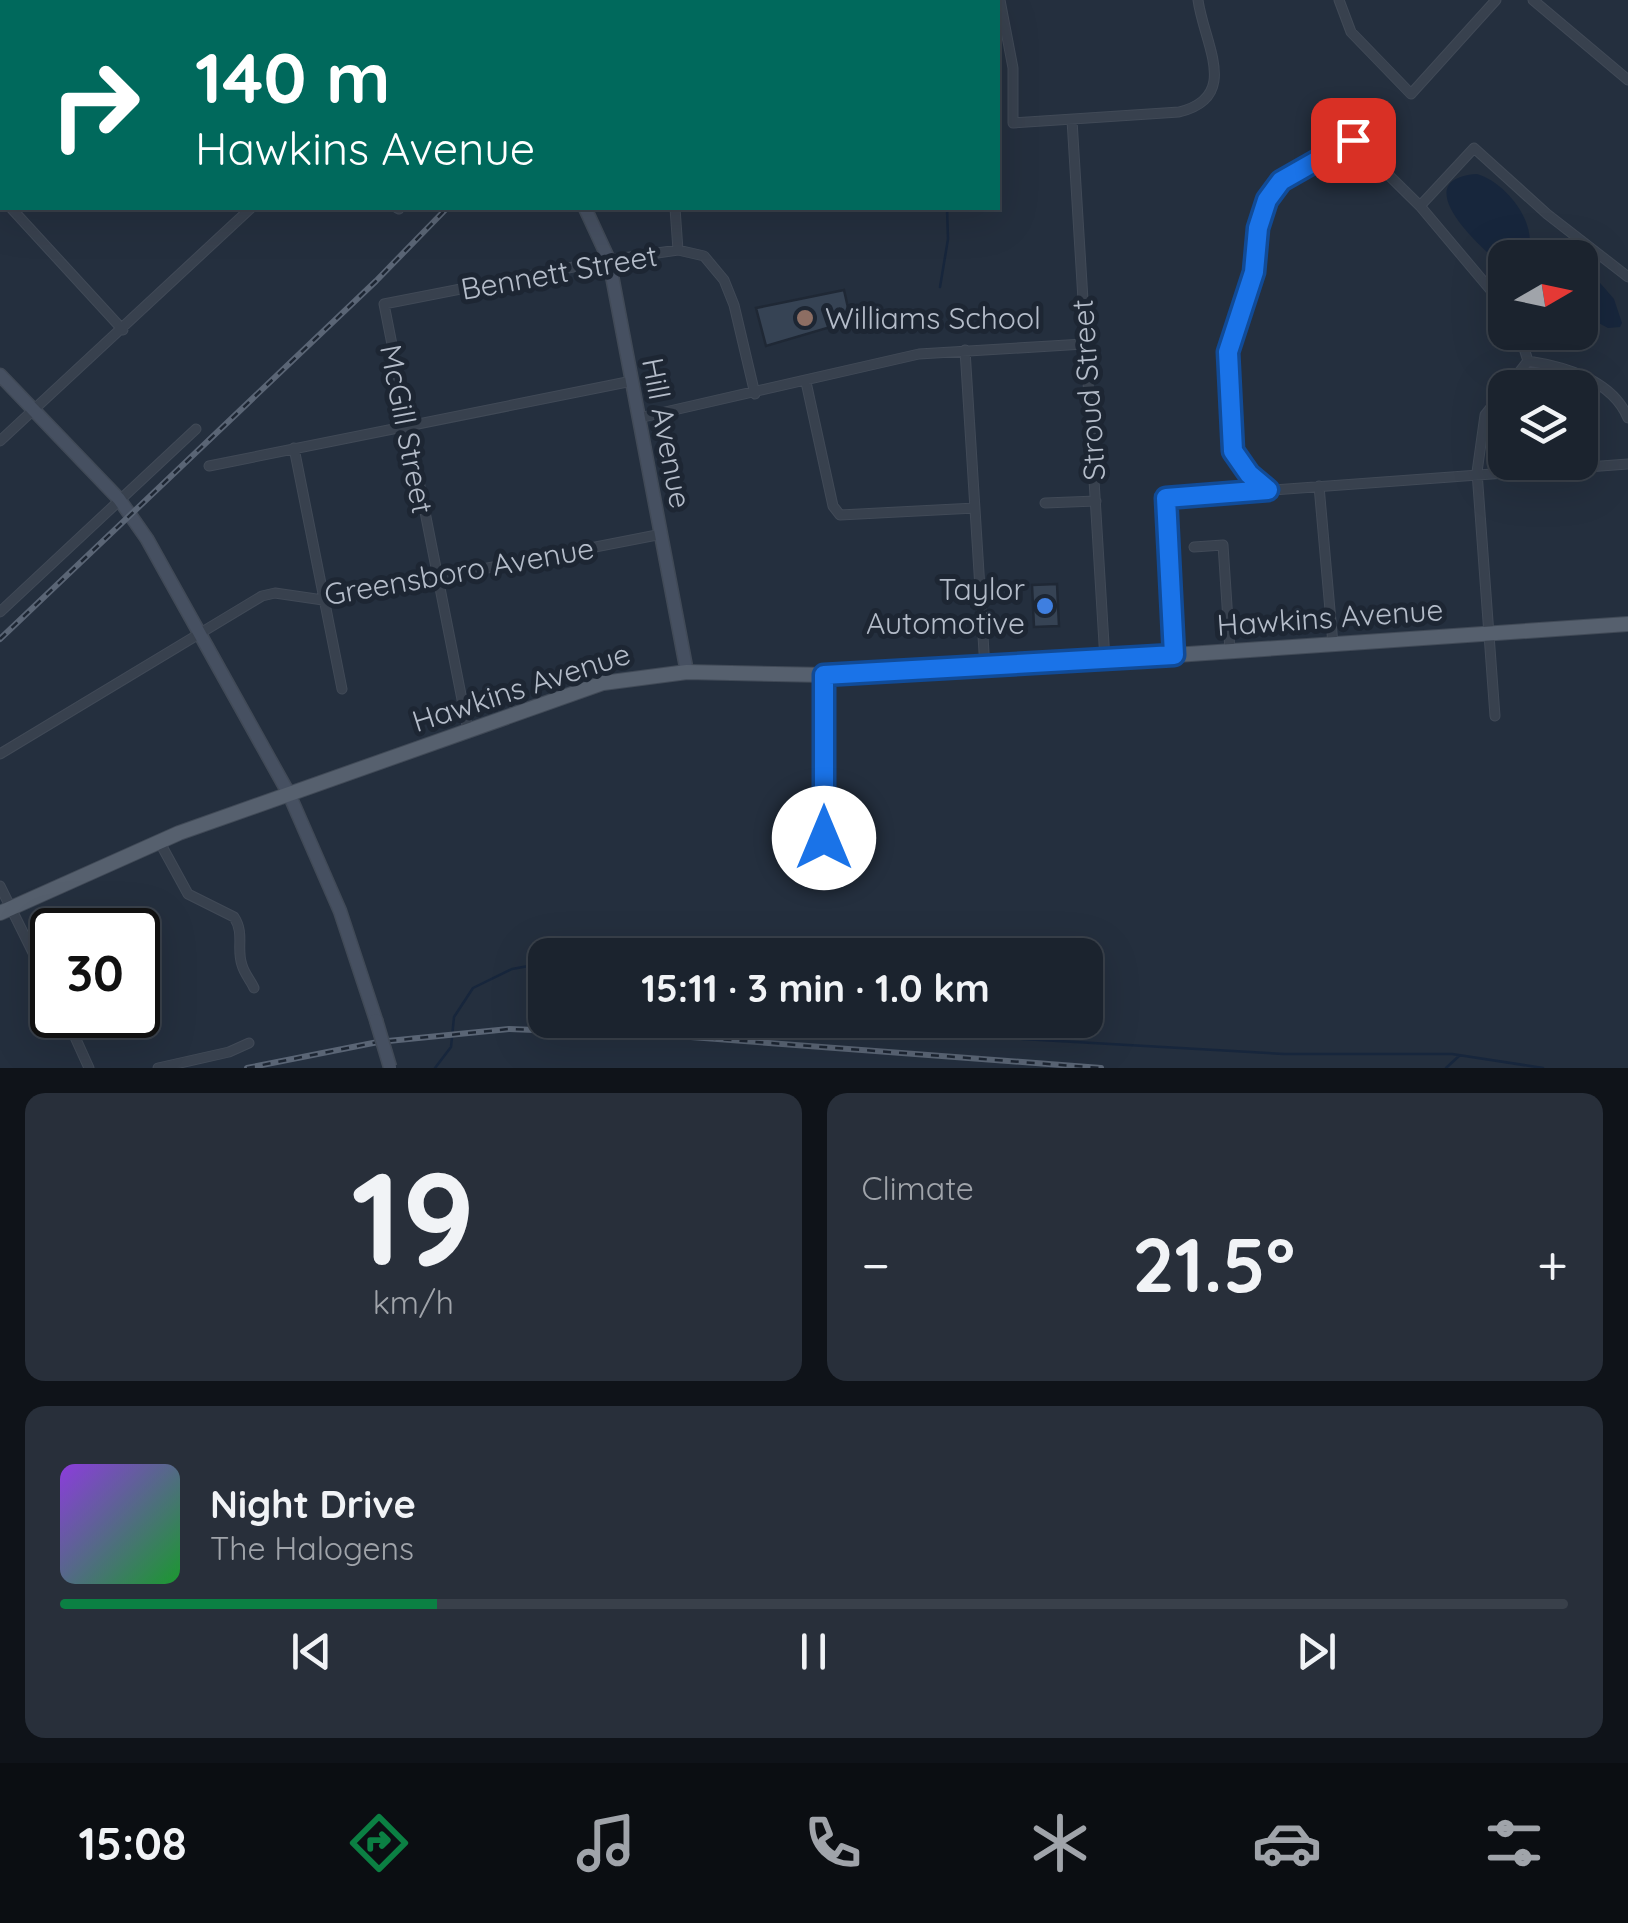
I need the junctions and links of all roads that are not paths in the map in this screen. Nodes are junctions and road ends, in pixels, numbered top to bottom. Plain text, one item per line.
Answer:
1 (1000, 0) edge
2 (1011, 0) edge
3 (1198, 0) edge
4 (1339, 0) edge
5 (1496, 0) edge
6 (1533, 0) edge
7 (1628, 80) edge
8 (1072, 120) junction
9 (1420, 206) junction
10 (13, 210) edge
11 (249, 210) edge
12 (586, 210) edge
13 (675, 210) edge
14 (678, 250) junction
15 (609, 260) junction
16 (1628, 277) edge
17 (1488, 287) edge
18 (384, 304) joint
19 (123, 330) junction
20 (1084, 344) junction
21 (965, 350) junction
22 (1524, 350) edge
23 (1528, 362) junction
24 (1521, 370) edge
25 (0, 375) edge
26 (632, 381) junction
27 (806, 382) junction
28 (755, 394) junction
29 (34, 409) junction
30 (1488, 411) edge
31 (639, 418) junction
32 (1628, 418) edge
33 (405, 424) junction
34 (196, 429) dead end
35 (0, 441) edge
36 (294, 448) junction
37 (1628, 464) edge
38 (208, 466) dead end
39 (1478, 472) junction
40 (1319, 486) junction
41 (1268, 490) junction
42 (119, 499) junction
43 (1096, 501) junction
44 (1045, 504) dead end
45 (975, 508) junction
46 (662, 534) junction
47 (1194, 547) dead end
48 (437, 579) junction
49 (323, 600) junction
50 (0, 612) edge
51 (1628, 624) edge
52 (199, 634) junction
53 (1488, 634) junction
54 (1333, 644) junction
55 (1230, 651) junction
56 (1174, 655) junction
57 (1105, 660) junction
58 (985, 668) junction
59 (687, 672) junction
60 (824, 675) junction
61 (342, 689) dead end
62 (1494, 716) dead end
63 (468, 730) junction
64 (0, 754) edge
65 (289, 794) junction
66 (824, 838) dead end
67 (160, 841) junction
68 (0, 886) edge
69 (5, 910) edge
70 (30, 953) edge
71 (254, 988) dead end
72 (75, 1038) edge
73 (249, 1043) dead end
74 (88, 1068) edge
75 (158, 1068) edge
76 (390, 1068) edge

1 - 2 street
1 - 8 street
3 - 8 street
4 - 5 street
6 - 7 street
8 - 20 street, Stroud Street
9 - 16 street
9 - 17 street
9 - 41 street
10 - 19 street
11 - 19 street
12 - 15 street, Hill Avenue
13 - 14 street
14 - 15 street, Bennett Street
14 - 28 street, Bennett Street
15 - 18 street, Bennett Street
15 - 26 street, Hill Avenue
18 - 33 street, McGill Street
19 - 29 street
20 - 21 street
20 - 43 street, Stroud Street
21 - 27 street
21 - 45 street
22 - 23 street
23 - 24 street
23 - 32 street
25 - 29 street
26 - 31 street, Hill Avenue
26 - 33 street
27 - 28 street
27 - 45 street
28 - 31 street
29 - 35 street
29 - 42 street
30 - 39 street
31 - 46 street, Hill Avenue
33 - 36 street
33 - 48 street, McGill Street
34 - 42 street
36 - 38 street
36 - 49 street
37 - 39 street
39 - 40 street
39 - 53 street
40 - 41 street
40 - 54 street
41 - 56 street
42 - 50 street
42 - 52 street
43 - 44 street
43 - 57 street, Stroud Street
45 - 58 street
46 - 48 street, Greensboro Avenue
46 - 59 street, Hill Avenue
47 - 55 street
48 - 49 street, Greensboro Avenue
48 - 63 street, McGill Street
49 - 52 street, Greensboro Avenue
49 - 61 street
51 - 53 main road, Hawkins Avenue
52 - 64 street, Greensboro Avenue
52 - 65 street
53 - 54 main road, Hawkins Avenue
53 - 62 street
54 - 55 main road, Hawkins Avenue
55 - 56 main road, Hawkins Avenue
56 - 57 main road, Hawkins Avenue
57 - 58 main road, Hawkins Avenue
58 - 60 main road, Hawkins Avenue
59 - 60 main road, Hawkins Avenue
59 - 63 main road, Hawkins Avenue
60 - 66 street
63 - 65 main road, Hawkins Avenue
65 - 67 main road, Hawkins Avenue
65 - 76 street, bridge
67 - 69 main road, Hawkins Avenue
67 - 71 street
68 - 69 street
69 - 70 street
72 - 74 street
73 - 75 street

